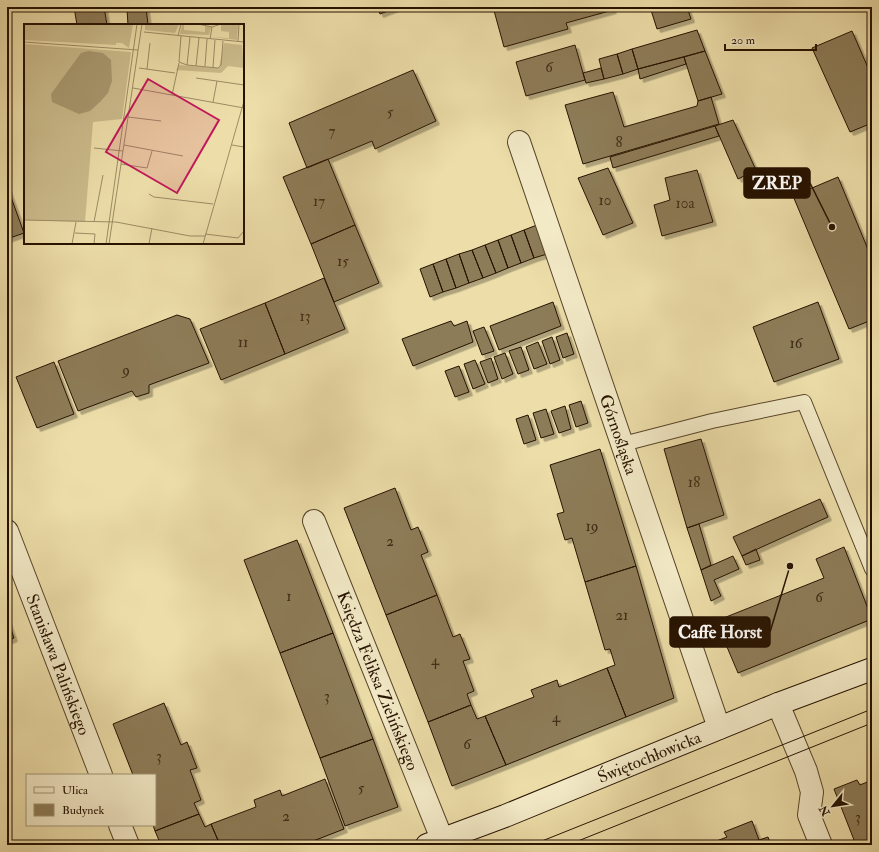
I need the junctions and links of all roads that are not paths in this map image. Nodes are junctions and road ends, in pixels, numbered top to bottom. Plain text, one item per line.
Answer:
1 (519, 142) dead end
2 (623, 444) junction
3 (314, 521) dead end
4 (7, 531) edge
5 (13, 564) edge
6 (872, 569) edge
7 (872, 669) edge
8 (778, 704) junction
9 (719, 728) junction
10 (101, 774) edge
11 (120, 826) edge
12 (434, 842) edge
13 (128, 845) edge
14 (821, 845) edge

1 - 2 street, Górnośląska
2 - 6 lane
2 - 9 street, Górnośląska
3 - 12 street, Księdza Feliksa Zielińskiego
4 - 5 street, Stanisława Palińskiego
5 - 10 street, Stanisława Palińskiego
7 - 8 street, Świętochłowicka
8 - 9 street, Świętochłowicka
8 - 14 street
9 - 12 street, Świętochłowicka
11 - 13 street

